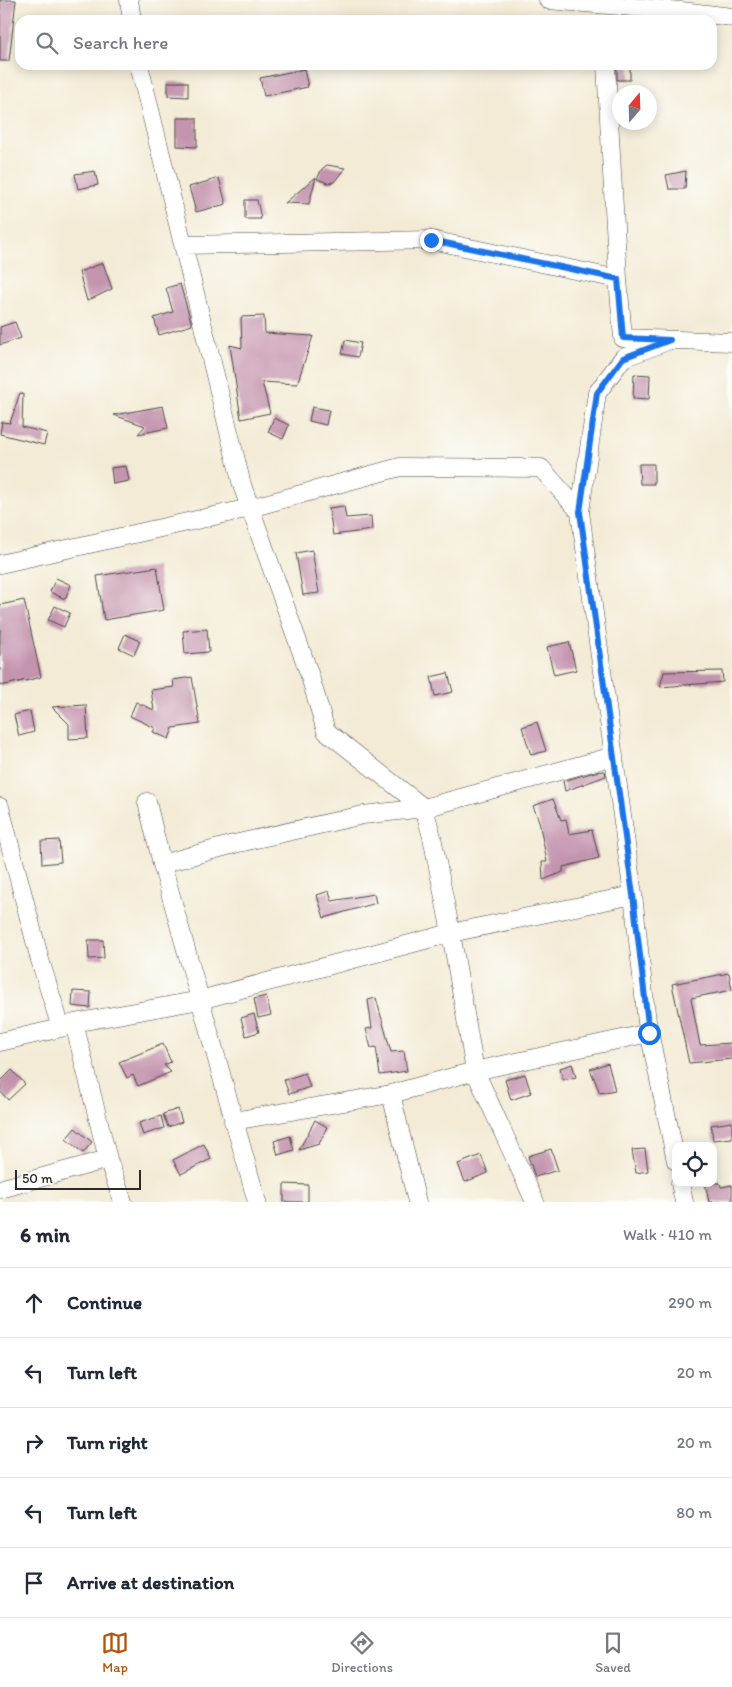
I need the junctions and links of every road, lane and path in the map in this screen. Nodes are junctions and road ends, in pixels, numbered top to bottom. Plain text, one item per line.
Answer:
1 (129, 0) edge
2 (548, 0) edge
3 (603, 12) edge
4 (131, 15) edge
5 (715, 15) edge
6 (717, 15) edge
7 (732, 17) edge
8 (140, 70) edge
9 (606, 70) edge
10 (183, 245) junction
11 (618, 279) junction
12 (670, 340) junction
13 (732, 342) edge
14 (250, 508) junction
15 (580, 512) junction
16 (0, 564) edge
17 (614, 756) junction
18 (147, 802) dead end
19 (0, 807) edge
20 (424, 808) junction
21 (162, 864) junction
22 (633, 895) junction
23 (451, 933) junction
24 (200, 1000) junction
25 (68, 1025) junction
26 (649, 1033) junction
27 (0, 1042) edge
28 (475, 1070) junction
29 (391, 1094) junction
30 (234, 1121) junction
31 (672, 1142) edge
32 (108, 1159) junction
33 (681, 1187) edge
34 (0, 1189) edge
35 (122, 1202) edge
36 (257, 1202) edge
37 (417, 1202) edge
38 (535, 1202) edge
39 (684, 1202) edge

1 - 4 street
2 - 3 street
3 - 5 street
6 - 7 street
8 - 10 street
9 - 11 street
10 - 11 street
10 - 14 street
11 - 12 street
12 - 13 street
12 - 15 street
14 - 15 street
14 - 16 street
14 - 20 street
15 - 17 street
17 - 20 street
17 - 22 street
18 - 21 street
19 - 25 street
20 - 21 street
20 - 23 street
21 - 24 street
22 - 23 street
22 - 26 street
23 - 24 street
23 - 28 street
24 - 25 street
24 - 30 street
25 - 27 street
25 - 32 street
26 - 28 street
26 - 31 street
28 - 29 street
28 - 38 street
29 - 30 street
29 - 37 street
30 - 36 street
32 - 34 street
32 - 35 street
33 - 39 street

